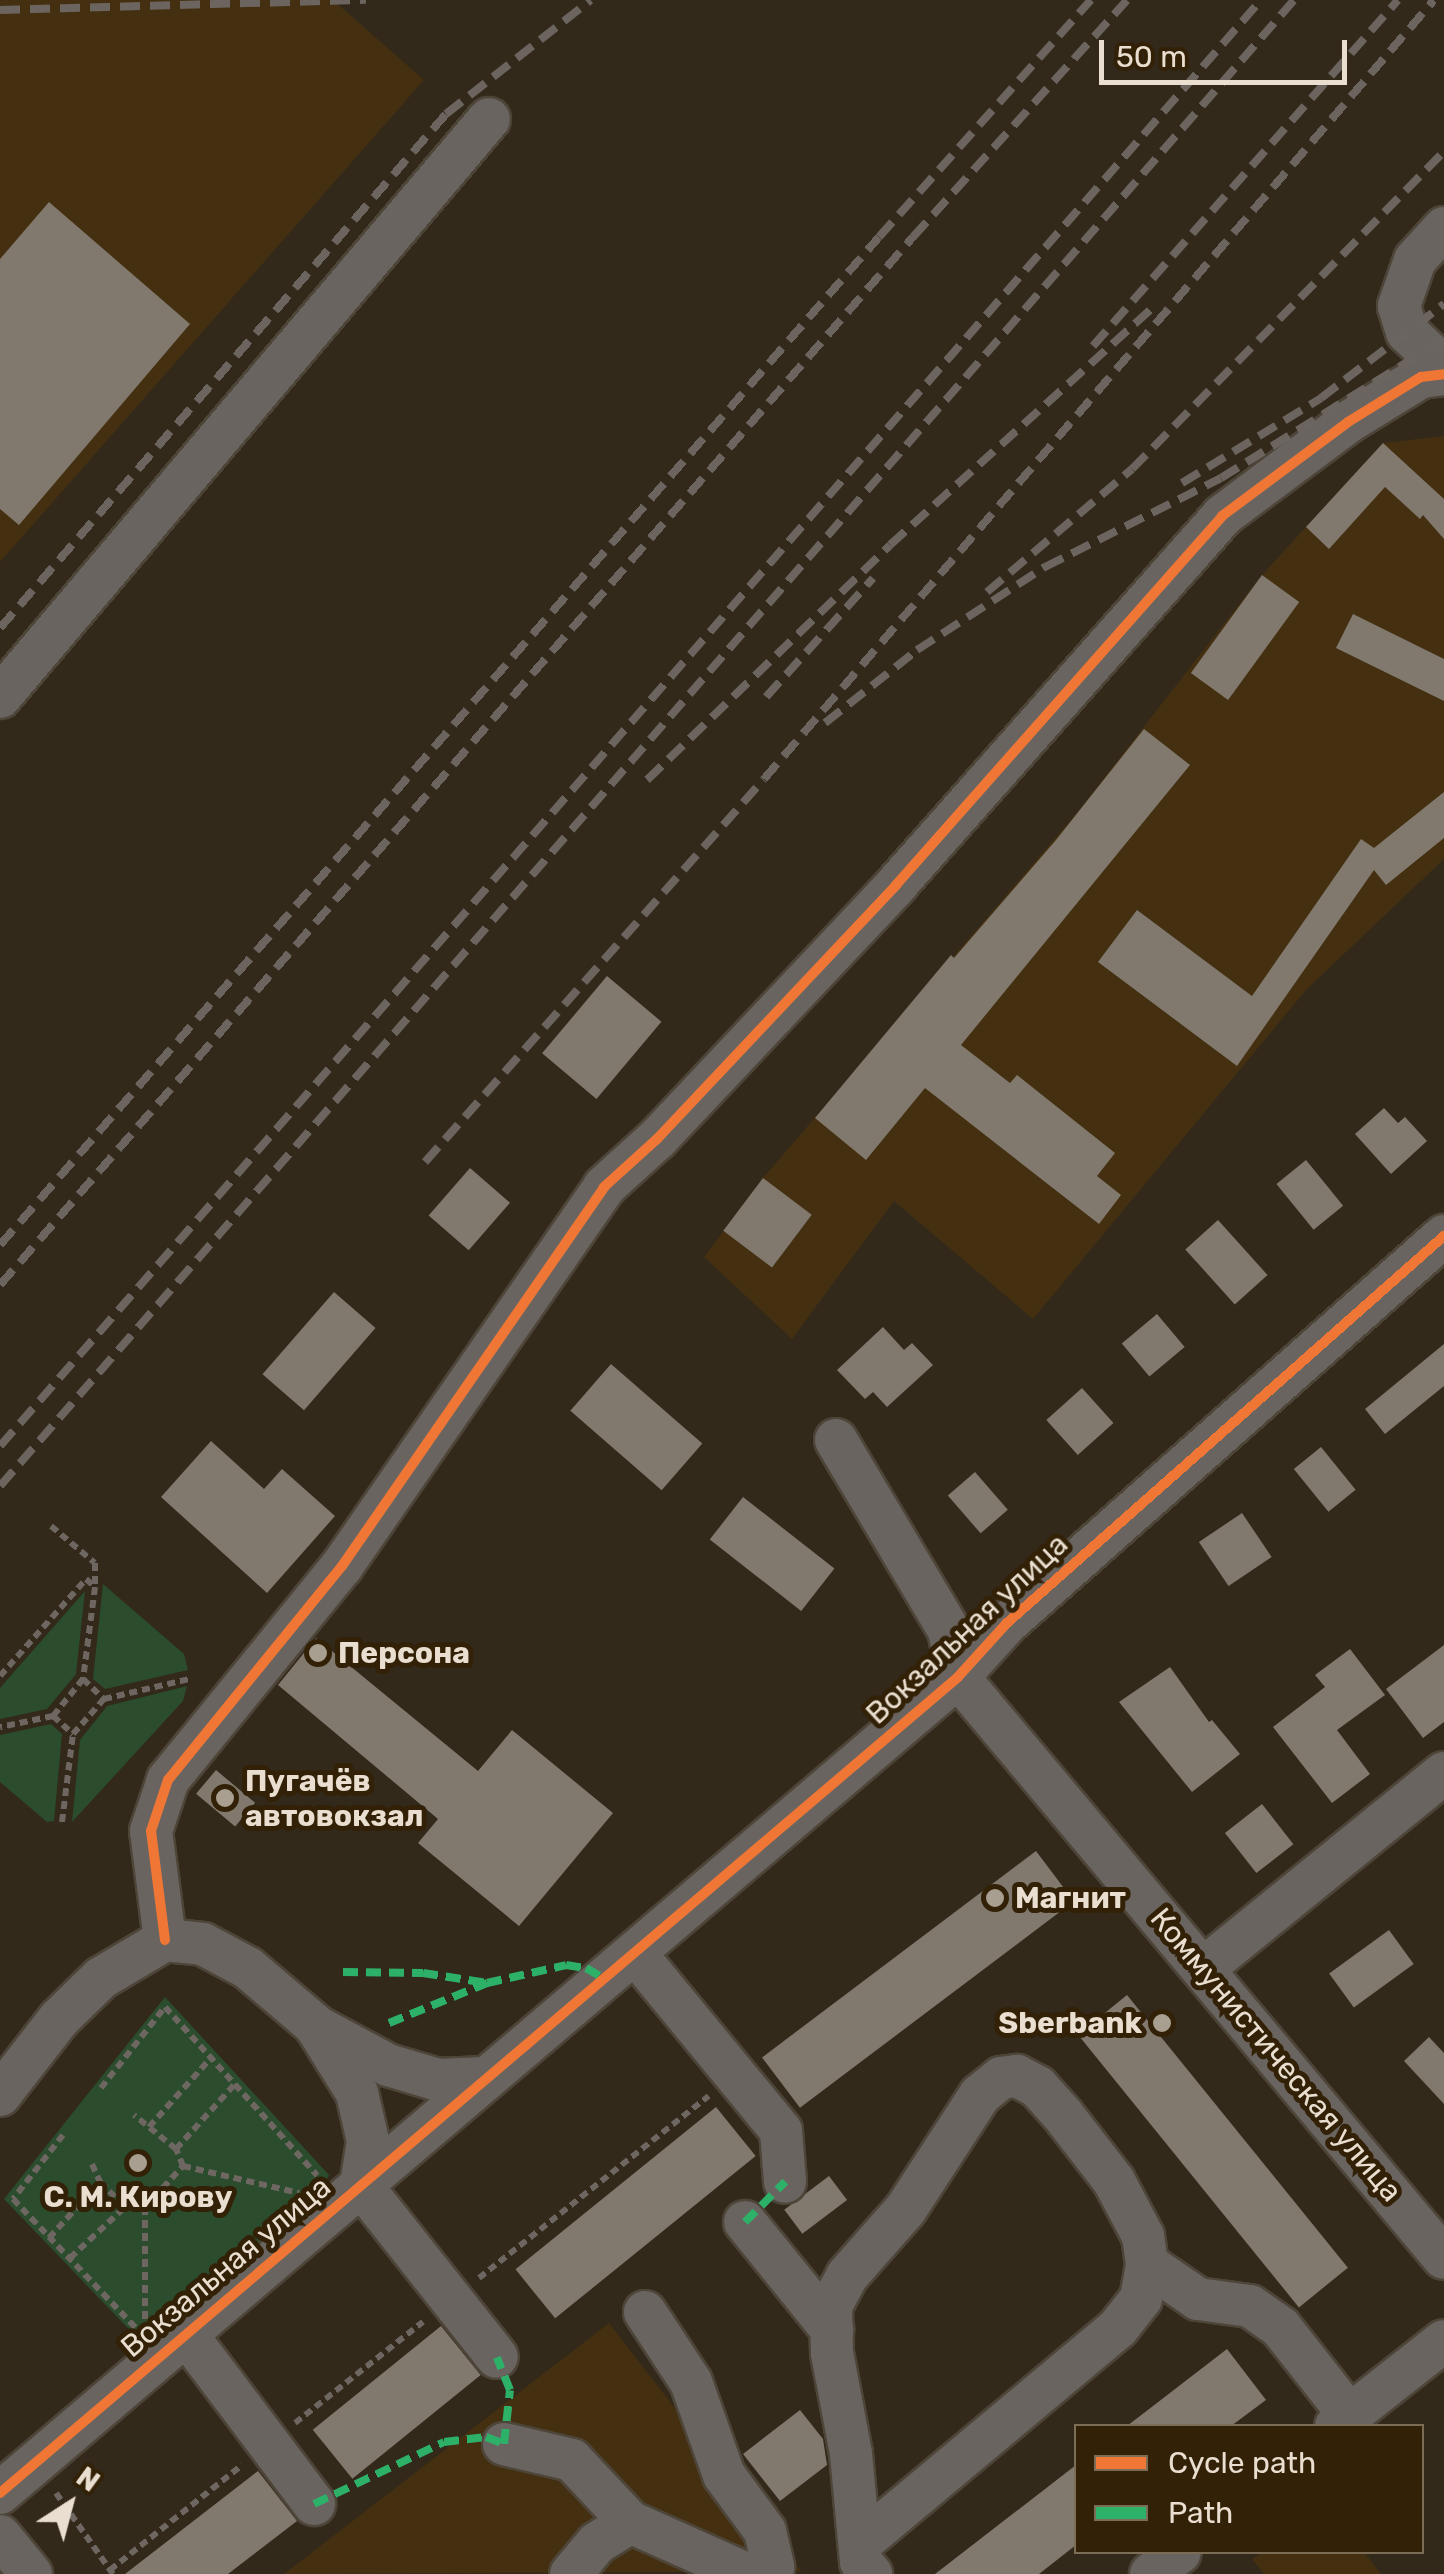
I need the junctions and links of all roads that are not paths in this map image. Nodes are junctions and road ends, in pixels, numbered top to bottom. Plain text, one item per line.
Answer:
1 (489, 119) dead end
2 (1444, 228) edge
3 (1444, 370) edge
4 (0, 698) edge
5 (1444, 1236) edge
6 (836, 1440) dead end
7 (958, 1676) junction
8 (1444, 1773) edge
9 (165, 1940) junction
10 (636, 1953) junction
11 (1204, 1968) junction
12 (315, 2026) junction
13 (501, 2065) junction
14 (0, 2095) edge
15 (785, 2182) dead end
16 (361, 2185) junction
17 (746, 2222) dead end
18 (1441, 2255) edge
19 (1147, 2264) junction
20 (645, 2312) dead end
21 (832, 2330) junction
22 (186, 2334) junction
23 (1444, 2341) edge
24 (497, 2358) dead end
25 (1343, 2421) edge
26 (504, 2444) dead end
27 (0, 2493) edge
28 (314, 2504) dead end
29 (630, 2522) junction
30 (0, 2536) edge
31 (1177, 2554) edge
32 (860, 2563) edge
33 (766, 2572) edge
34 (31, 2574) edge
35 (571, 2574) edge
36 (1151, 2574) edge

1 - 4 street
2 - 3 street
3 - 9 street
5 - 7 street, Вокзальная улица
6 - 7 street
7 - 10 street, Вокзальная улица
7 - 11 street, Коммунистическая улица
8 - 11 street
9 - 12 street
9 - 14 street
10 - 13 street, Вокзальная улица
10 - 15 street
11 - 18 street, Коммунистическая улица
12 - 13 street
12 - 16 street
13 - 16 street, Вокзальная улица
16 - 22 street, Вокзальная улица
16 - 24 street
17 - 21 street
19 - 21 street
19 - 25 street
19 - 32 street
20 - 33 street
21 - 32 street
22 - 27 street, Вокзальная улица
22 - 28 street
23 - 25 street
26 - 29 street
29 - 33 street
29 - 35 street
30 - 34 street
31 - 36 street

